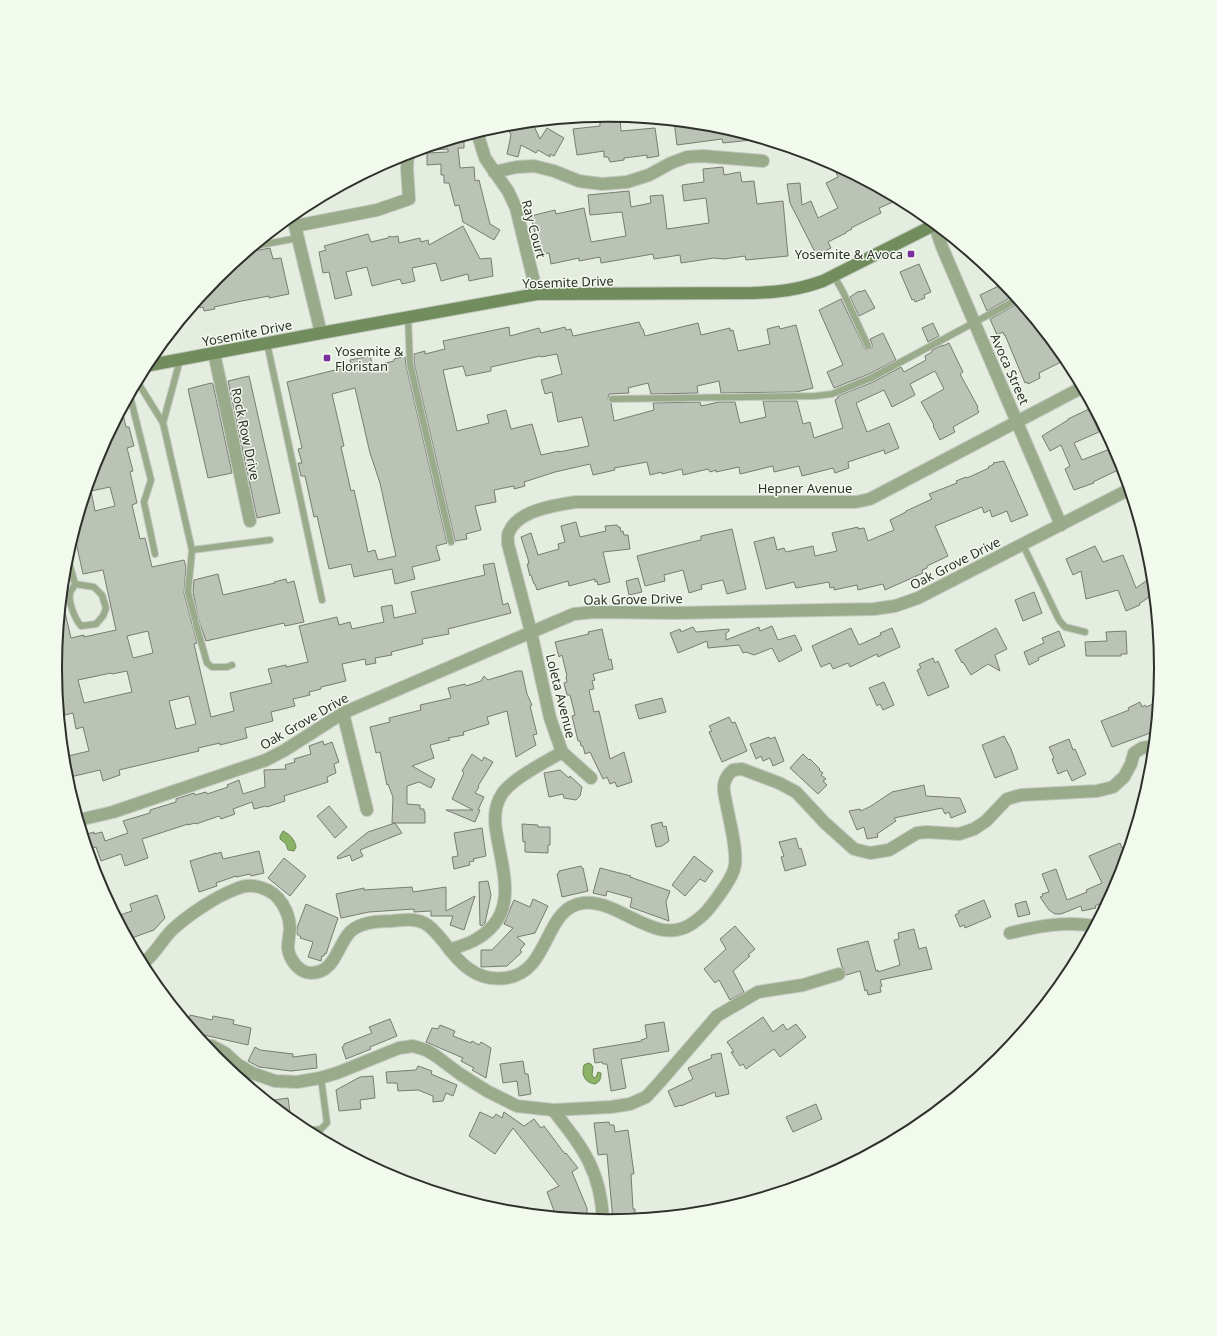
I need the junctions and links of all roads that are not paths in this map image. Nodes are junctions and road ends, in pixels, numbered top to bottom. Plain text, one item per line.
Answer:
1 (479, 137) edge
2 (407, 160) edge
3 (764, 161) dead end
4 (494, 172) junction
5 (295, 227) edge
6 (930, 227) edge
7 (937, 231) edge
8 (270, 239) edge
9 (834, 276) junction
10 (537, 294) junction
11 (1013, 302) edge
12 (408, 317) junction
13 (974, 322) junction
14 (321, 333) junction
15 (268, 343) junction
16 (868, 346) dead end
17 (214, 353) junction
18 (180, 360) junction
19 (154, 365) edge
20 (140, 387) edge
21 (1079, 389) edge
22 (612, 399) dead end
23 (131, 402) edge
24 (1018, 422) junction
25 (163, 423) junction
26 (1126, 491) edge
27 (250, 521) dead end
28 (1061, 525) junction
29 (508, 532) joint
30 (270, 540) dead end
31 (452, 542) dead end
32 (1023, 544) junction
33 (192, 550) junction
34 (155, 554) dead end
35 (72, 570) edge
36 (76, 584) junction
37 (322, 600) dead end
38 (531, 632) junction
39 (1085, 632) dead end
40 (232, 665) dead end
41 (343, 713) junction
42 (1149, 747) edge
43 (562, 752) junction
44 (591, 778) dead end
45 (367, 810) dead end
46 (84, 819) edge
47 (1090, 926) edge
48 (1010, 933) dead end
49 (450, 950) junction
50 (147, 961) edge
51 (839, 974) dead end
52 (217, 1049) edge
53 (321, 1078) junction
54 (553, 1110) junction
55 (317, 1130) edge
56 (603, 1214) edge

1 - 4 street, Ray Court
2 - 5 street
3 - 4 street
4 - 10 street, Ray Court
5 - 8 lane
5 - 14 street
6 - 9 street, Yosemite Drive
7 - 13 street, Avoca Street
9 - 10 street, Yosemite Drive
9 - 16 lane
10 - 12 street, Yosemite Drive
11 - 13 lane
12 - 14 street, Yosemite Drive
12 - 31 lane
13 - 22 lane
13 - 24 street, Avoca Street
14 - 15 street, Yosemite Drive
15 - 17 street, Yosemite Drive
15 - 37 lane
17 - 18 street, Yosemite Drive
17 - 27 street, Rock Row Drive
18 - 19 street, Yosemite Drive
18 - 25 lane
20 - 25 lane
21 - 24 street, Hepner Avenue
23 - 34 lane
24 - 28 street, Avoca Street
24 - 29 street, Hepner Avenue
25 - 33 lane
26 - 28 street, Oak Grove Drive
28 - 32 street, Oak Grove Drive
29 - 38 street, Loleta Avenue
30 - 33 lane
32 - 38 street, Oak Grove Drive
32 - 39 lane
33 - 40 lane
35 - 36 lane
36 - 36 lane
38 - 41 street, Oak Grove Drive
38 - 43 street, Loleta Avenue
41 - 45 street
41 - 46 street, Oak Grove Drive
42 - 49 street
43 - 44 street
43 - 49 street, Loleta Avenue
47 - 48 street
49 - 50 street
51 - 54 street
52 - 53 street
53 - 54 street
53 - 55 lane
54 - 56 street

